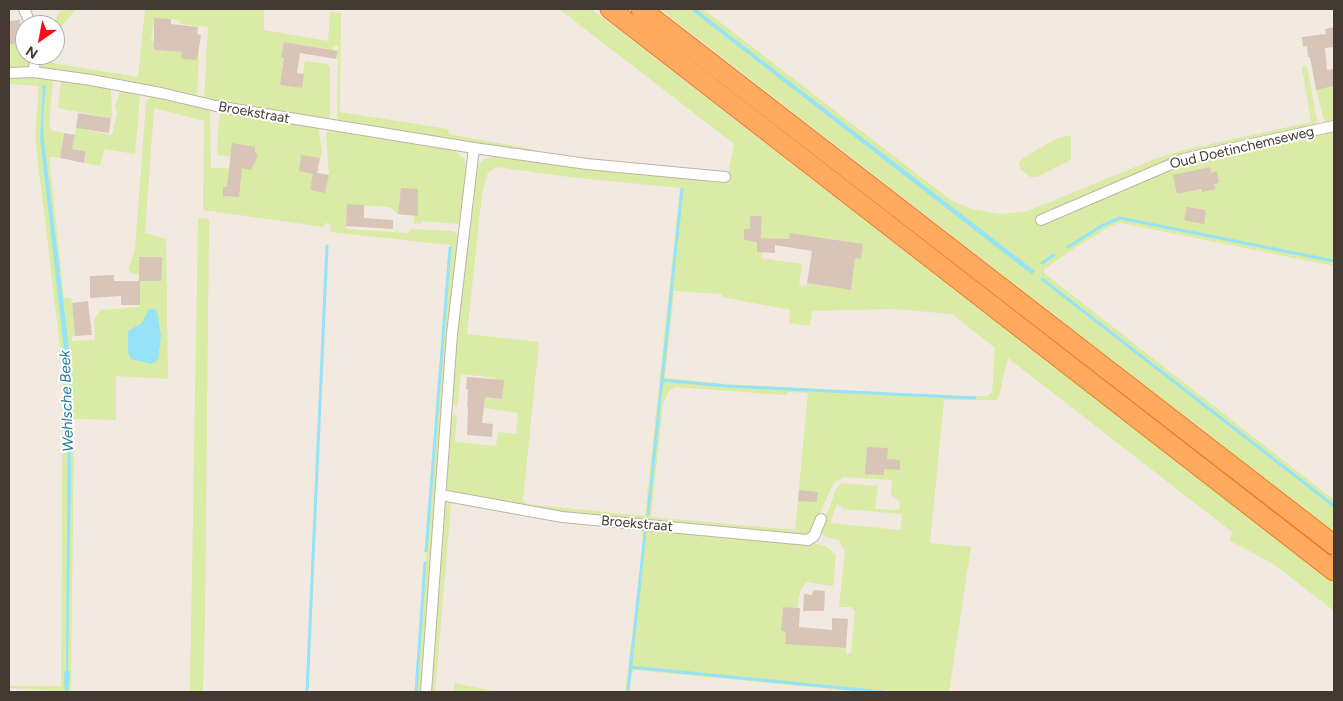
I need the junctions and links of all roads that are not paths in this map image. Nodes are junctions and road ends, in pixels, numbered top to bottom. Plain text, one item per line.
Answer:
1 (610, 9) edge
2 (641, 9) edge
3 (34, 65) edge
4 (34, 72) junction
5 (9, 73) edge
6 (1334, 126) edge
7 (474, 148) junction
8 (725, 177) dead end
9 (1042, 220) dead end
10 (442, 495) junction
11 (821, 520) dead end
12 (1334, 545) edge
13 (1334, 571) edge
14 (426, 692) edge

1 - 13 highway
2 - 12 highway
3 - 4 street
4 - 5 street, Broekstraat
4 - 7 street, Broekstraat
6 - 9 street, Oud Doetinchemseweg
7 - 8 street, Broekstraat
7 - 10 street
10 - 11 street, Broekstraat
10 - 14 street

